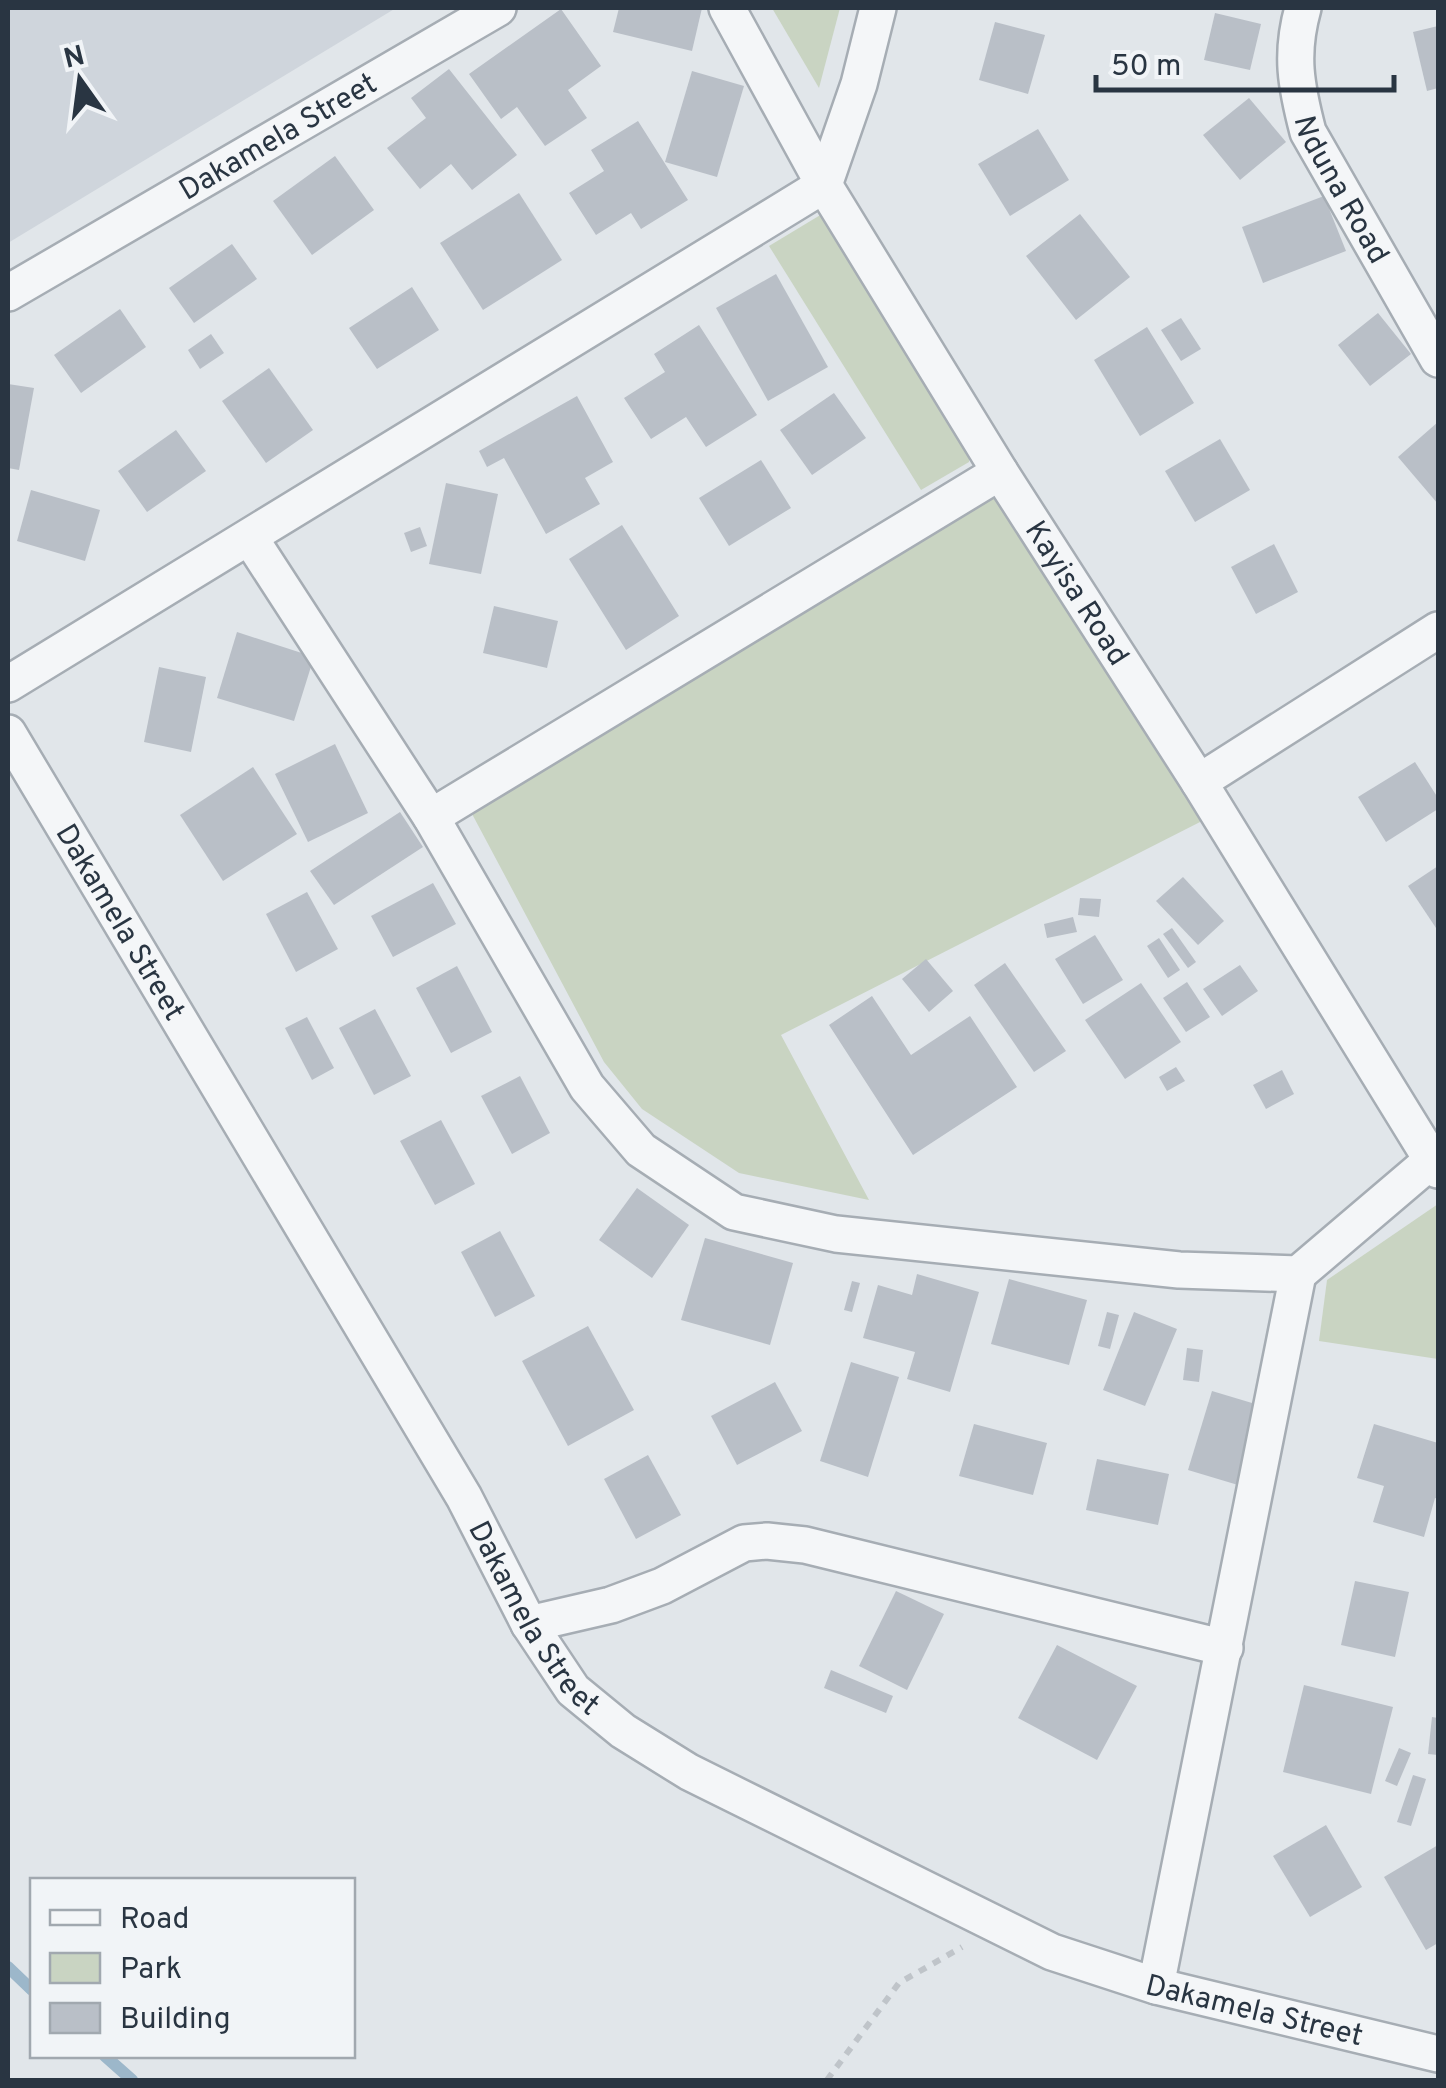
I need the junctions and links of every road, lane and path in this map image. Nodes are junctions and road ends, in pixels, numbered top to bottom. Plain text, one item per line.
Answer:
1 (498, 8) edge
2 (727, 8) edge
3 (878, 8) edge
4 (1303, 8) edge
5 (824, 185) junction
6 (8, 292) edge
7 (1438, 359) edge
8 (1000, 472) junction
9 (250, 538) junction
10 (1438, 630) edge
11 (8, 684) edge
12 (8, 733) edge
13 (1199, 782) junction
14 (431, 817) junction
15 (1435, 1165) edge
16 (1298, 1274) junction
17 (529, 1624) junction
18 (1225, 1648) junction
19 (996, 1926) junction
20 (1156, 1986) junction
21 (1438, 2054) edge
22 (827, 2080) edge

1 - 6 street, Dakamela Street
2 - 5 street, Kayisa Road
3 - 5 street
4 - 7 street, Nduna Road
5 - 8 street, Kayisa Road
5 - 9 street
8 - 13 street, Kayisa Road
8 - 14 street
9 - 11 street
9 - 14 street
10 - 13 street
12 - 17 street, Dakamela Street
13 - 15 street, Kayisa Road
14 - 16 street
15 - 16 street
16 - 18 street
17 - 18 street
17 - 19 street, Dakamela Street
18 - 20 street
19 - 20 street, Dakamela Street
19 - 22 path
20 - 21 street, Dakamela Street

